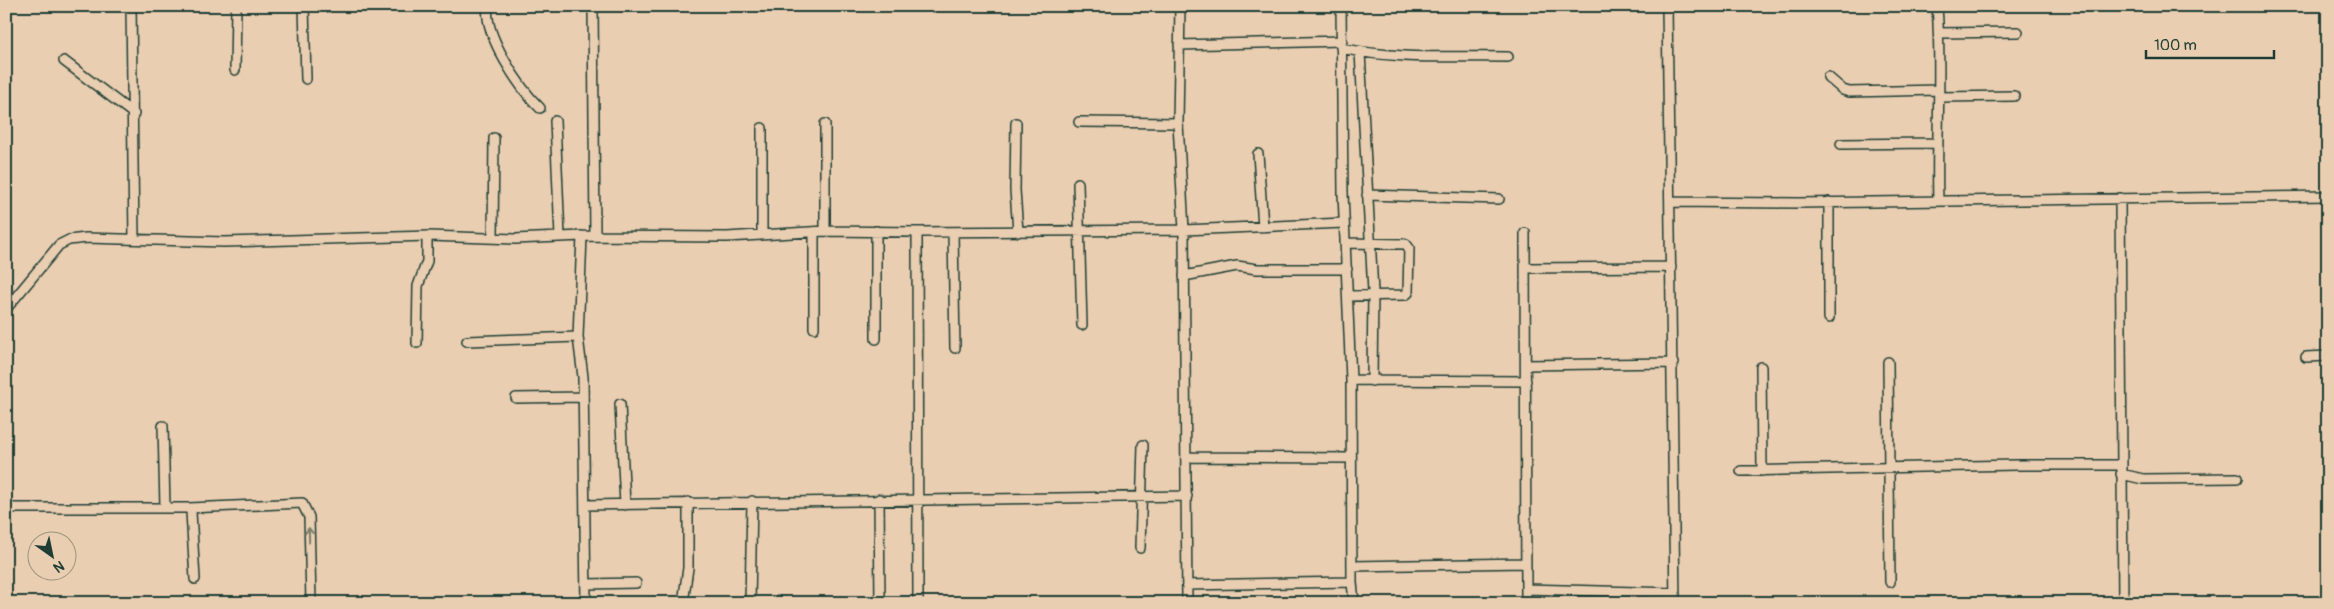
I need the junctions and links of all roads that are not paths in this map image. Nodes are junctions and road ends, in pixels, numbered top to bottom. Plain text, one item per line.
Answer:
1 (131, 6) edge
2 (236, 6) edge
3 (304, 6) edge
4 (488, 6) edge
5 (593, 6) edge
6 (1180, 6) edge
7 (1341, 6) edge
8 (1667, 6) edge
9 (1937, 6) edge
10 (2018, 32) dead end
11 (1939, 33) junction
12 (1179, 45) junction
13 (1341, 45) junction
14 (1360, 52) junction
15 (1508, 57) dead end
16 (64, 61) dead end
17 (235, 70) dead end
18 (1828, 77) dead end
19 (306, 79) dead end
20 (1939, 93) junction
21 (2014, 96) dead end
22 (540, 108) dead end
23 (134, 114) junction
24 (554, 122) dead end
25 (1079, 122) dead end
26 (1016, 123) dead end
27 (1178, 123) junction
28 (825, 124) dead end
29 (762, 128) dead end
30 (494, 138) dead end
31 (1936, 143) junction
32 (1841, 144) dead end
33 (1258, 154) dead end
34 (1078, 183) dead end
35 (1367, 195) junction
36 (2328, 196) edge
37 (2120, 198) junction
38 (1499, 199) dead end
39 (1938, 201) junction
40 (1670, 202) junction
41 (1829, 202) junction
42 (1344, 224) junction
43 (1263, 227) junction
44 (1184, 230) junction
45 (825, 231) junction
46 (876, 231) junction
47 (814, 232) junction
48 (917, 232) junction
49 (954, 232) junction
50 (1018, 232) junction
51 (1081, 232) junction
52 (1525, 233) dead end
53 (762, 235) junction
54 (427, 236) junction
55 (582, 236) junction
56 (595, 236) junction
57 (560, 237) junction
58 (494, 238) junction
59 (134, 239) junction
60 (1345, 242) junction
61 (1370, 242) junction
62 (1671, 266) junction
63 (1525, 268) junction
64 (1347, 269) junction
65 (1184, 276) junction
66 (1348, 296) junction
67 (1373, 296) junction
68 (6, 309) edge
69 (1829, 318) dead end
70 (1082, 324) dead end
71 (814, 328) dead end
72 (578, 337) junction
73 (876, 338) dead end
74 (467, 341) dead end
75 (417, 343) dead end
76 (955, 348) dead end
77 (2306, 356) dead end
78 (2328, 356) edge
79 (1888, 362) dead end
80 (1672, 363) junction
81 (1526, 365) junction
82 (1761, 368) dead end
83 (1351, 380) junction
84 (1372, 381) junction
85 (1526, 381) junction
86 (583, 397) junction
87 (516, 398) dead end
88 (620, 404) dead end
89 (163, 426) dead end
90 (1143, 445) dead end
91 (1186, 457) junction
92 (1351, 458) junction
93 (1890, 469) junction
94 (2121, 470) junction
95 (1740, 471) dead end
96 (1762, 471) junction
97 (2237, 478) dead end
98 (1186, 496) junction
99 (1142, 497) junction
100 (917, 499) junction
101 (879, 500) junction
102 (752, 501) junction
103 (688, 502) junction
104 (585, 505) junction
105 (625, 505) junction
106 (6, 508) edge
107 (166, 508) junction
108 (189, 508) junction
109 (1140, 548) dead end
110 (1525, 563) junction
111 (1352, 566) junction
112 (194, 579) dead end
113 (1352, 582) junction
114 (1890, 582) dead end
115 (636, 583) dead end
116 (586, 584) junction
117 (1187, 585) junction
118 (1526, 589) junction
119 (1675, 598) edge
120 (311, 603) edge
121 (586, 603) edge
122 (683, 603) edge
123 (750, 603) edge
124 (880, 603) edge
125 (918, 603) edge
126 (1188, 603) edge
127 (1354, 603) edge
128 (1526, 603) edge
129 (2123, 603) edge

1 - 23 street
2 - 17 street
3 - 19 street
4 - 22 street
5 - 56 street
6 - 12 street
7 - 13 street
8 - 40 street
9 - 11 street
10 - 11 street
11 - 20 street
12 - 13 street
12 - 27 street
13 - 14 street
13 - 42 street
14 - 15 street
14 - 35 street
16 - 23 street
18 - 20 street
20 - 21 street
20 - 31 street
23 - 59 street
24 - 57 street
25 - 27 street
26 - 50 street
27 - 44 street
28 - 45 street
29 - 53 street
30 - 58 street
31 - 32 street
31 - 39 street
33 - 43 street
34 - 51 street
35 - 38 street
35 - 61 street
36 - 37 street
37 - 39 street
37 - 94 street
39 - 41 street
40 - 41 street
40 - 62 street
41 - 69 street
42 - 43 street
42 - 60 street
43 - 44 street
44 - 51 street
44 - 65 street
45 - 46 street
45 - 47 street
46 - 48 street
46 - 73 street
47 - 53 street
47 - 71 street
48 - 49 street
48 - 100 street
49 - 50 street
49 - 76 street
50 - 51 street
51 - 70 street
52 - 63 street
53 - 56 street
54 - 58 street
54 - 59 street
54 - 75 street
55 - 56 street
55 - 57 street
55 - 72 street
57 - 58 street
59 - 68 street
60 - 61 street
60 - 64 street
61 - 67 street
61 - 67 street
62 - 63 street
62 - 80 street
63 - 81 street
64 - 65 street
64 - 66 street
65 - 91 street
66 - 67 street
66 - 83 street
67 - 84 street
72 - 74 street
72 - 86 street
77 - 78 street
79 - 93 street
80 - 81 street
80 - 119 street
81 - 85 street
82 - 96 street
83 - 84 street
83 - 92 street
84 - 85 street
85 - 110 street
86 - 87 street
86 - 104 street
88 - 105 street
89 - 107 street
90 - 99 street
91 - 92 street
91 - 98 street
92 - 111 street
93 - 94 street
93 - 96 street
93 - 114 street
94 - 97 street
94 - 129 street
95 - 96 street
98 - 99 street
98 - 117 street
99 - 100 street
99 - 109 street
100 - 101 street
100 - 125 street
101 - 102 street
101 - 124 street
102 - 103 street
102 - 123 street
103 - 105 street
103 - 122 street
104 - 105 street
104 - 116 street
106 - 107 street
107 - 108 street
108 - 112 street
120 -> 108 street
110 - 111 street
110 - 118 street
111 - 113 street
113 - 117 street
113 - 127 street
115 - 116 street
116 - 121 street
117 - 126 street
118 - 119 street
118 - 128 street

